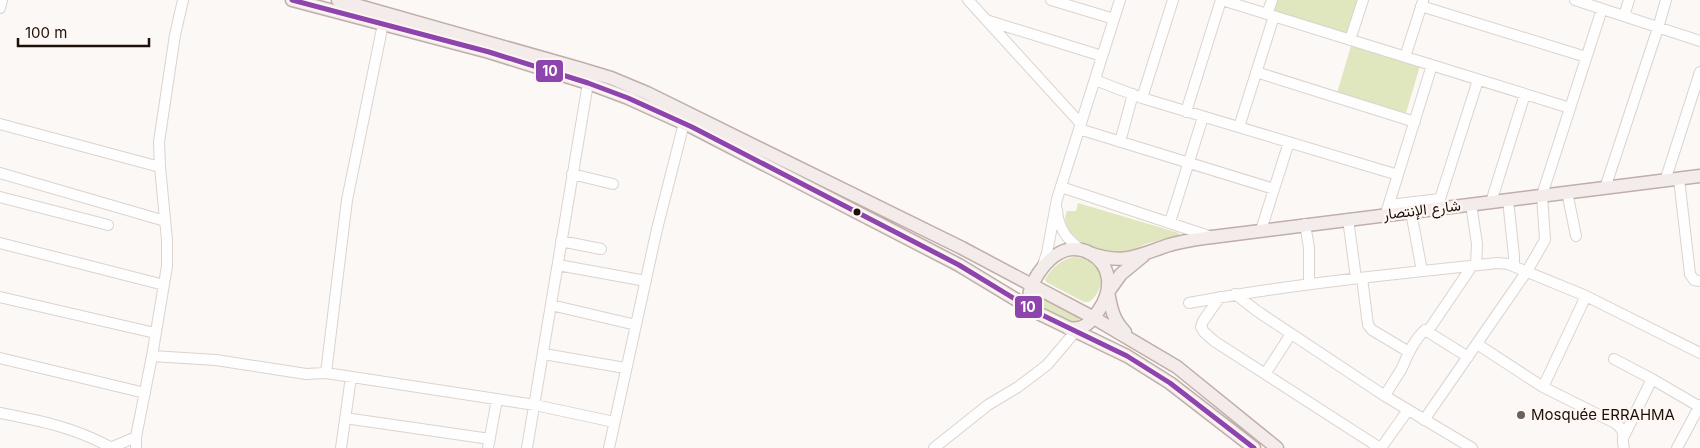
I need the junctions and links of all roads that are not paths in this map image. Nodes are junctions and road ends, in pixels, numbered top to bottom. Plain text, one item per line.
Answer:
1 (2, 0) edge
2 (183, 0) edge
3 (292, 0) edge
4 (338, 0) edge
5 (968, 0) edge
6 (1051, 0) edge
7 (1120, 0) edge
8 (1173, 0) edge
9 (1222, 0) edge
10 (1272, 0) edge
11 (1363, 0) edge
12 (1575, 0) edge
13 (1629, 0) edge
14 (1666, 0) edge
15 (1422, 3) edge
16 (1596, 5) edge
17 (0, 8) edge
18 (1270, 15) junction
19 (1624, 16) junction
20 (1114, 19) junction
21 (985, 20) junction
22 (383, 24) junction
23 (1658, 28) junction
24 (1350, 40) junction
25 (1700, 40) edge
26 (1102, 56) junction
27 (1405, 57) junction
28 (1586, 57) junction
29 (1432, 65) junction
30 (1256, 72) junction
31 (1700, 72) edge
32 (1095, 80) junction
33 (1478, 80) junction
34 (588, 83) junction
35 (1525, 94) junction
36 (1138, 96) junction
37 (1570, 108) junction
38 (1186, 112) junction
39 (1203, 117) junction
40 (1415, 122) junction
41 (684, 123) junction
42 (0, 124) edge
43 (1080, 127) junction
44 (1238, 127) junction
45 (1120, 142) junction
46 (1289, 142) junction
47 (1188, 163) junction
48 (160, 168) junction
49 (0, 173) edge
50 (572, 174) junction
51 (1398, 175) junction
52 (1700, 176) edge
53 (1679, 179) junction
54 (1665, 181) junction
55 (613, 184) dead end
56 (1061, 187) junction
57 (1605, 188) junction
58 (1274, 189) junction
59 (1568, 192) junction
60 (1542, 196) junction
61 (0, 197) edge
62 (1057, 199) junction
63 (1508, 200) junction
64 (1491, 202) junction
65 (1471, 204) junction
66 (1387, 210) junction
67 (1411, 212) junction
68 (1348, 219) junction
69 (165, 222) junction
70 (1170, 222) junction
71 (1305, 224) junction
72 (108, 225) dead end
73 (1261, 230) junction
74 (1576, 236) dead end
75 (1212, 237) junction
76 (561, 241) junction
77 (0, 243) edge
78 (601, 249) dead end
79 (1086, 252) junction
80 (1147, 253) junction
81 (558, 265) junction
82 (1474, 265) junction
83 (1514, 266) junction
84 (1042, 268) junction
85 (1422, 271) junction
86 (1528, 271) junction
87 (1359, 278) junction
88 (646, 281) junction
89 (1700, 281) edge
90 (1309, 284) junction
91 (164, 285) junction
92 (1031, 285) junction
93 (1108, 292) junction
94 (1235, 294) junction
95 (1586, 296) junction
96 (0, 297) edge
97 (1220, 297) junction
98 (1189, 303) dead end
99 (551, 305) junction
100 (1038, 313) junction
101 (1094, 318) junction
102 (636, 325) junction
103 (1070, 330) junction
104 (1428, 331) junction
105 (155, 333) junction
106 (1291, 334) junction
107 (1131, 339) junction
108 (1477, 344) junction
109 (1408, 352) junction
110 (1700, 353) edge
111 (544, 354) junction
112 (152, 356) junction
113 (1468, 357) junction
114 (0, 358) edge
115 (1614, 359) dead end
116 (625, 368) junction
117 (326, 374) junction
118 (1265, 374) junction
119 (351, 377) junction
120 (1652, 379) junction
121 (1543, 386) junction
122 (145, 394) junction
123 (1385, 396) junction
124 (497, 399) junction
125 (535, 405) junction
126 (1700, 406) edge
127 (1408, 410) junction
128 (0, 413) edge
129 (345, 418) junction
130 (1424, 420) junction
131 (614, 422) junction
132 (1624, 436) junction
133 (136, 437) junction
134 (489, 443) edge
135 (110, 448) edge
136 (136, 448) edge
137 (340, 448) edge
138 (527, 448) edge
139 (608, 448) edge
140 (934, 448) edge
141 (1254, 448) edge
142 (1277, 448) edge
143 (1381, 448) edge
144 (1472, 448) edge
145 (1624, 448) edge
146 (1677, 448) edge

1 - 17 street
2 - 48 street
3 - 22 main road
4 - 92 main road
5 - 21 street
6 - 20 street
7 - 20 street
8 - 36 street
9 - 18 street
9 - 38 street
10 - 18 street
11 - 24 street
12 - 16 street
13 - 19 street
14 - 23 street
15 - 27 street
15 - 28 street
16 - 19 street
16 - 28 street
18 - 24 street
18 - 30 street
19 - 23 street
20 - 26 street
21 - 26 street
21 - 43 street
22 - 34 main road
22 - 117 street
23 - 25 street
23 - 57 street
24 - 27 street
26 - 32 street
27 - 29 street
28 - 37 street
29 - 33 street
29 - 40 street
30 - 40 street
30 - 44 street
31 - 54 street
32 - 36 street
32 - 43 street
33 - 35 street
33 - 66 street
34 - 41 main road
34 - 50 street
35 - 37 street
35 - 64 street
36 - 38 street
36 - 45 street
37 - 60 street
38 - 39 street
39 - 44 street
39 - 47 street
40 - 51 street
41 - 88 street
41 - 100 main road
42 - 48 street
43 - 45 street
43 - 56 street
44 - 46 street
45 - 47 street
46 - 51 street
46 - 58 street
47 - 58 street
47 - 70 street
48 - 69 street
49 - 69 street
50 - 55 street
50 - 76 street
51 - 66 street
52 - 53 main road, شارع الإنتصار
53 - 54 main road, شارع الإنتصار
53 - 89 street
54 - 57 main road, شارع الإنتصار
56 - 62 street
56 - 70 street
57 - 59 main road, شارع الإنتصار
58 - 73 street
59 - 60 main road, شارع الإنتصار
59 - 74 street
60 - 63 main road, شارع الإنتصار
60 - 86 street
61 - 72 street
62 - 79 street
62 - 84 street
63 - 64 main road, شارع الإنتصار
63 - 83 street
64 - 65 main road, شارع الإنتصار
65 - 67 main road, شارع الإنتصار
65 - 82 street
66 - 67 main road, شارع الإنتصار
66 - 68 main road, شارع الإنتصار
67 - 85 street
68 - 71 main road, شارع الإنتصار
68 - 87 street
69 - 91 street
70 - 75 street
71 - 73 main road, شارع الإنتصار
71 - 90 street
73 - 75 main road, شارع الإنتصار
75 - 80 main road, شارع الإنتصار
76 - 78 street
76 - 81 street
77 - 91 street
79 - 80 main road
79 - 84 main road
79 - 93 main road
80 - 93 main road
81 - 88 street
81 - 99 street
82 - 83 street
82 - 85 street
82 - 104 street
83 - 86 street
84 - 92 main road
85 - 87 street
86 - 95 street
86 - 108 street
87 - 90 street
87 - 109 street
88 - 102 street
90 - 94 street
91 - 105 street
92 - 100 main road
92 - 101 main road
93 - 101 main road
93 - 107 main road
94 - 97 street
94 - 106 street
95 - 110 street
95 - 121 street
96 - 105 street
97 - 98 street
97 - 118 street
99 - 102 street
99 - 111 street
100 - 103 main road
101 - 103 main road
101 - 107 main road
102 - 116 street
103 - 140 street
103 - 141 main road
104 - 109 street
104 - 113 street
105 - 112 street
106 - 118 street
106 - 123 street
107 - 142 main road
108 - 113 street
108 - 121 street
109 - 123 street
111 - 116 street
111 - 125 street
112 - 117 street
112 - 122 street
113 - 130 street
114 - 122 street
115 - 120 street
116 - 131 street
117 - 119 street
118 - 143 street
119 - 124 street
119 - 129 street
120 - 126 street
120 - 132 street
121 - 132 street
122 - 133 street
123 - 127 street
124 - 125 street
124 - 134 street
125 - 131 street
125 - 138 street
126 - 146 street
127 - 130 street
127 - 143 street
128 - 135 street
129 - 134 street
129 - 137 street
130 - 144 street
131 - 139 street
132 - 145 street
133 - 135 street
133 - 136 street

